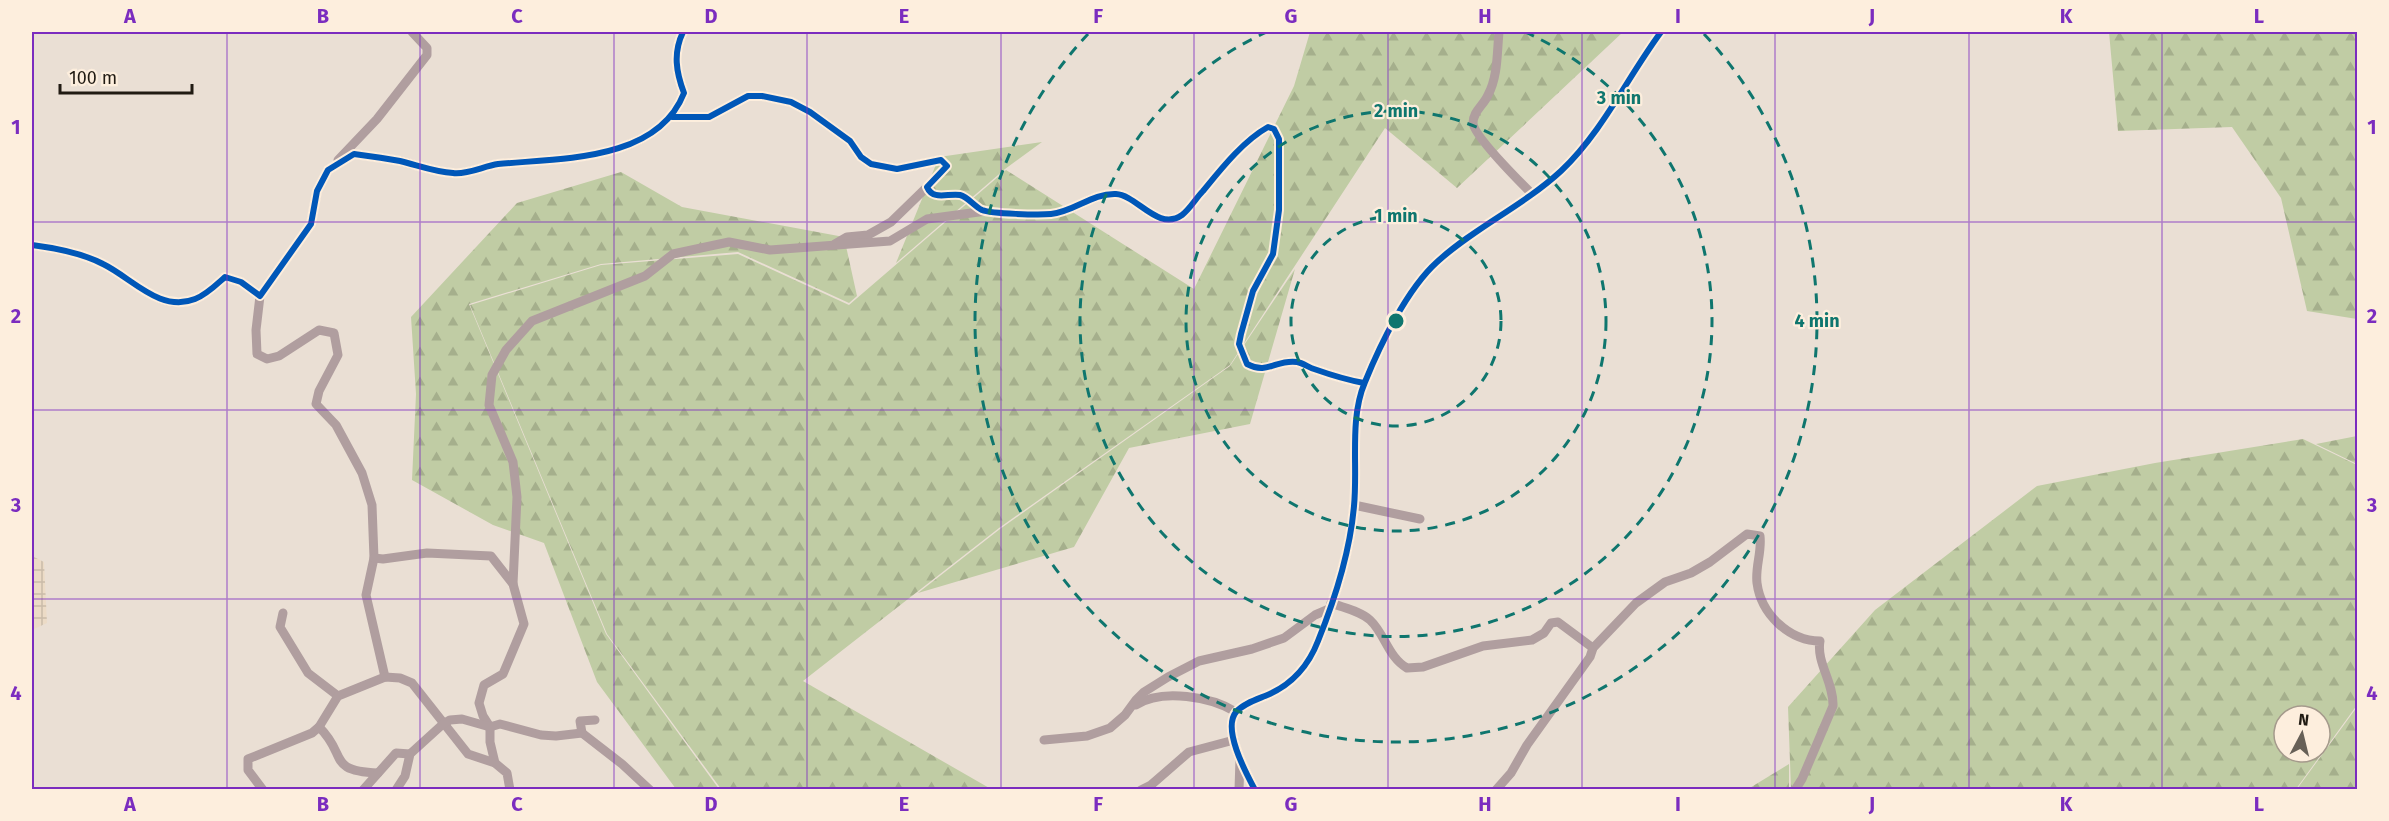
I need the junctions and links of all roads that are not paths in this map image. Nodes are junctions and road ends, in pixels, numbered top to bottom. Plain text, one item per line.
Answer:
1 (412, 32) edge
2 (683, 32) edge
3 (1499, 32) edge
4 (1661, 32) edge
5 (672, 117) junction
6 (328, 170) junction
7 (927, 187) junction
8 (1532, 194) junction
9 (986, 211) junction
10 (32, 245) edge
11 (831, 246) junction
12 (260, 296) junction
13 (1364, 383) junction
14 (1354, 505) junction
15 (1420, 519) dead end
16 (374, 558) junction
17 (513, 584) junction
18 (1330, 606) junction
19 (283, 613) dead end
20 (1593, 648) junction
21 (385, 677) junction
22 (338, 696) junction
23 (1129, 709) junction
24 (1236, 712) junction
25 (595, 720) dead end
26 (443, 724) junction
27 (319, 727) junction
28 (490, 727) junction
29 (582, 733) junction
30 (1044, 740) dead end
31 (1234, 740) junction
32 (410, 754) junction
33 (1240, 757) junction
34 (495, 763) junction
35 (378, 773) junction
36 (263, 789) edge
37 (363, 789) edge
38 (396, 789) edge
39 (510, 789) edge
40 (650, 789) edge
41 (1141, 789) edge
42 (1239, 789) edge
43 (1256, 789) edge
44 (1496, 789) edge
45 (1795, 789) edge

1 - 6 street
2 - 5 street
3 - 8 street
4 - 8 street
5 - 6 street
5 - 7 street
6 - 12 street
7 - 9 street
7 - 11 street
8 - 13 street
9 - 11 street
9 - 13 street
10 - 12 street
11 - 17 street
12 - 16 street
13 - 14 street
14 - 15 street
14 - 18 street
16 - 17 street
16 - 21 street
17 - 28 street
18 - 20 street
18 - 23 street
18 - 24 street
19 - 22 street
20 - 44 street
20 - 45 street
21 - 22 street
21 - 26 street
22 - 27 street
23 - 24 street
23 - 30 street
24 - 31 street
25 - 29 street
26 - 28 street
26 - 32 street
26 - 34 street
27 - 35 street
27 - 36 street
28 - 29 street
28 - 34 street
29 - 40 street
31 - 33 street
31 - 41 street
32 - 35 street
32 - 38 street
33 - 42 street
33 - 43 street
34 - 39 street
35 - 37 street

